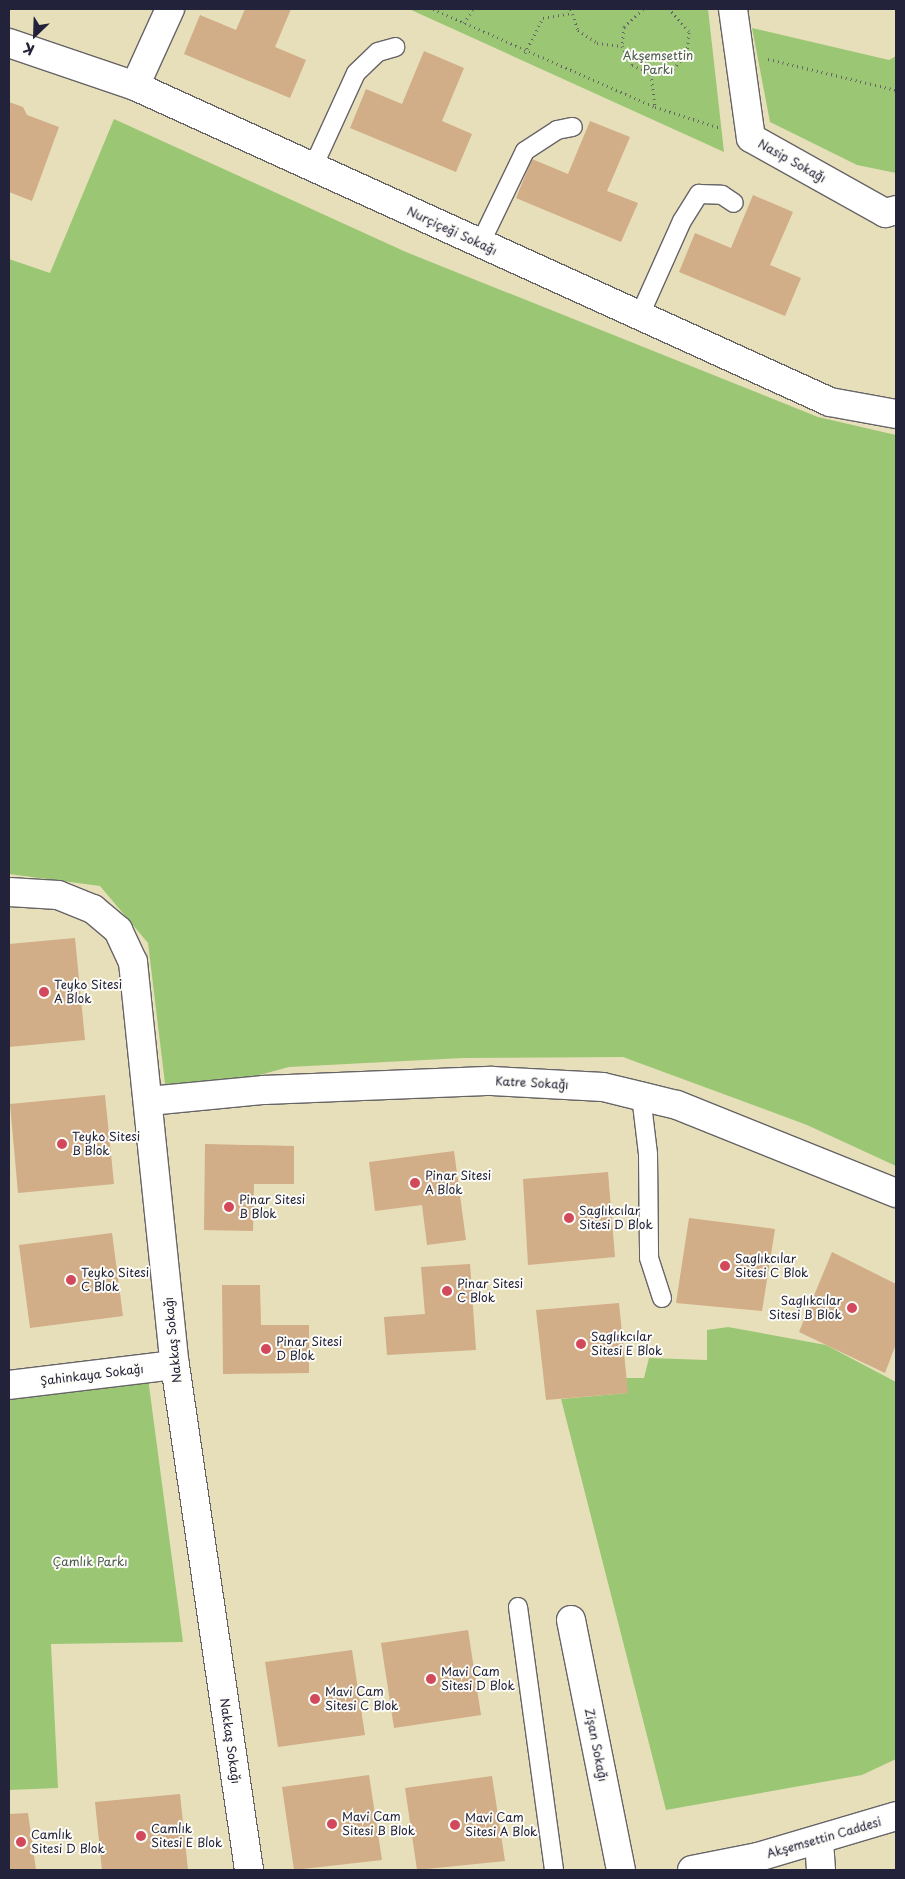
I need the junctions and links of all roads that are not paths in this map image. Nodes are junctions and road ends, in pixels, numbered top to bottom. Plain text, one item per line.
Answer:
1 (170, 9) edge
2 (734, 9) edge
3 (9, 43) edge
4 (395, 47) dead end
5 (135, 86) junction
6 (573, 127) dead end
7 (312, 167) junction
8 (734, 204) dead end
9 (896, 210) edge
10 (480, 244) junction
11 (639, 317) junction
12 (896, 414) edge
13 (9, 892) edge
14 (641, 1096) junction
15 (149, 1102) junction
16 (896, 1193) edge
17 (662, 1298) dead end
18 (175, 1365) junction
19 (9, 1385) edge
20 (518, 1607) dead end
21 (571, 1620) dead end
22 (896, 1816) edge
23 (819, 1841) junction
24 (249, 1870) edge
25 (554, 1870) edge
26 (621, 1870) edge
27 (692, 1870) edge
28 (821, 1870) edge

1 - 5 street
2 - 9 street, Nasip Sokağı
3 - 5 street, Nurçiçeği Sokağı
4 - 7 lane
5 - 7 street, Nurçiçeği Sokağı
6 - 10 lane
7 - 10 street, Nurçiçeği Sokağı
8 - 11 lane
10 - 11 street, Nurçiçeği Sokağı
11 - 12 street, Nurçiçeği Sokağı
13 - 15 street, Nakkaş Sokağı
14 - 15 street, Katre Sokağı
14 - 16 street, Katre Sokağı
14 - 17 lane
15 - 18 street, Nakkaş Sokağı
18 - 19 street, Şahinkaya Sokağı
18 - 24 street, Nakkaş Sokağı
20 - 25 lane
21 - 26 street, Zişan Sokağı
22 - 23 street, Akşemsettin Caddesi
23 - 27 street, Akşemsettin Caddesi
23 - 28 street

